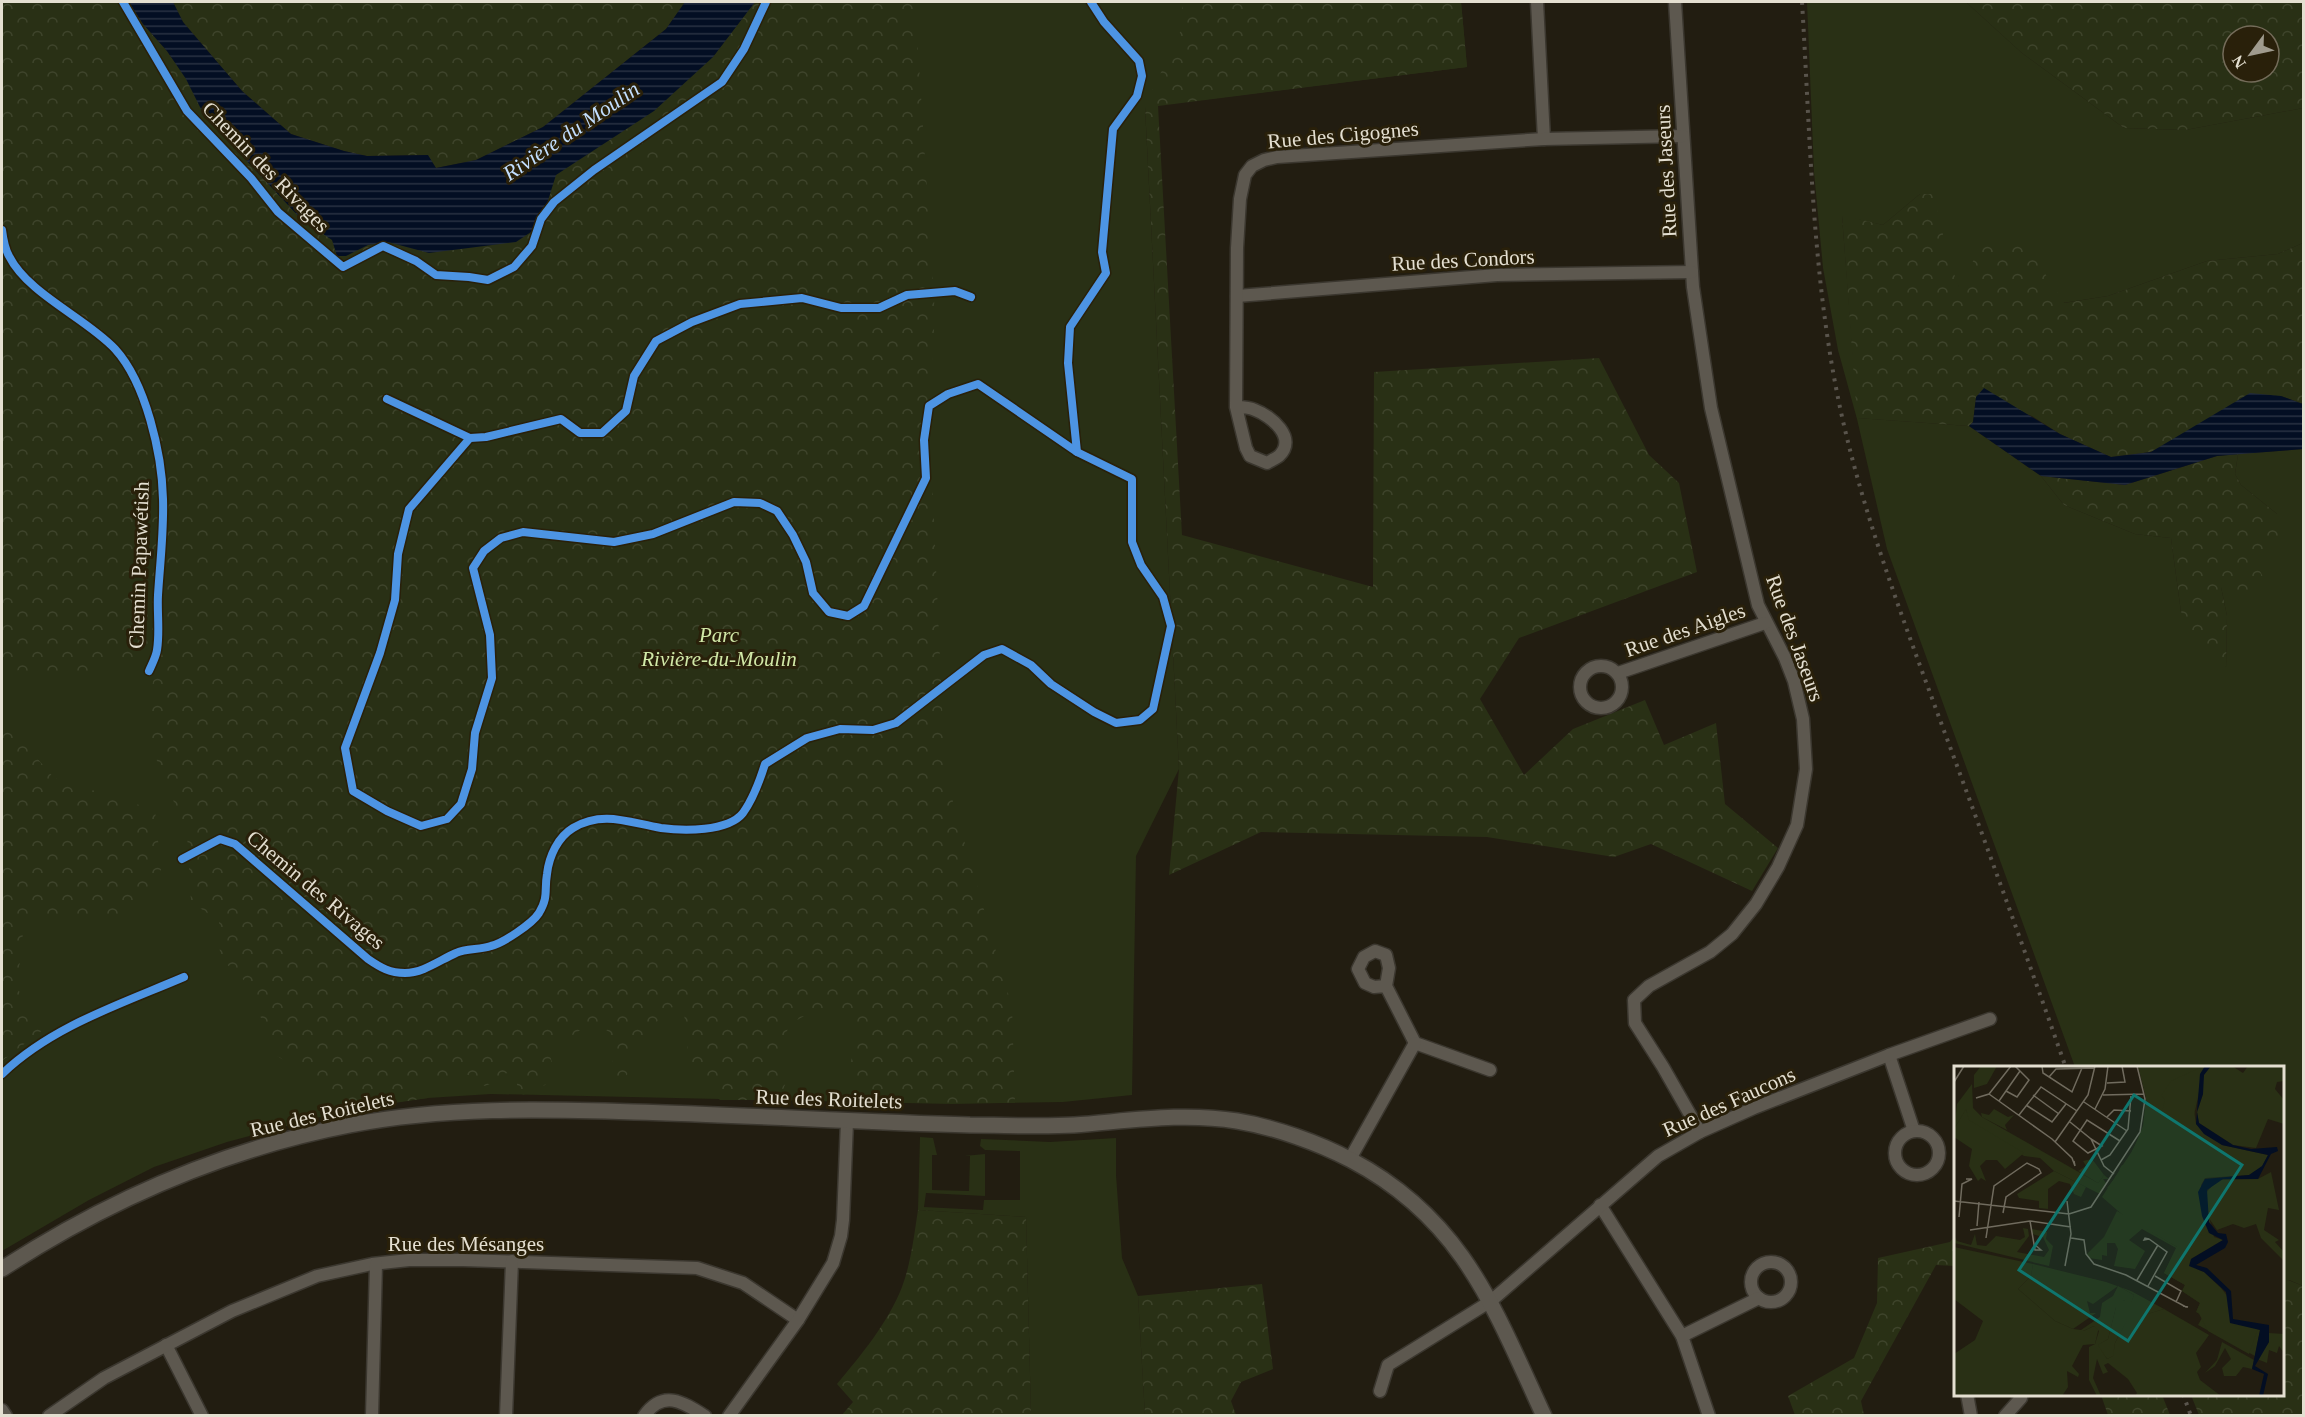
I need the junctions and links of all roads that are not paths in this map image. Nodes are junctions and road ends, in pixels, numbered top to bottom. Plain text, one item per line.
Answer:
1 (1537, 2) edge
2 (1675, 2) edge
3 (1683, 136) junction
4 (1544, 139) junction
5 (1692, 272) junction
6 (1237, 296) junction
7 (1236, 407) junction
8 (1765, 623) junction
9 (1618, 673) dead end
10 (1386, 987) dead end
11 (1990, 1019) dead end
12 (1415, 1043) junction
13 (1889, 1055) junction
14 (1490, 1070) dead end
15 (847, 1122) junction
16 (1914, 1131) dead end
17 (1700, 1132) junction
18 (1350, 1159) junction
19 (1600, 1205) junction
20 (512, 1261) junction
21 (376, 1264) junction
22 (2, 1269) edge
23 (1759, 1298) dead end
24 (1491, 1300) junction
25 (798, 1320) junction
26 (1682, 1336) junction
27 (165, 1345) junction
28 (1380, 1391) dead end
29 (1967, 1396) edge
30 (2021, 1396) edge
31 (2, 1410) edge
32 (6, 1416) edge
33 (49, 1416) edge
34 (202, 1416) edge
35 (372, 1416) edge
36 (506, 1416) edge
37 (644, 1416) edge
38 (705, 1416) edge
39 (729, 1416) edge
40 (1544, 1416) edge
41 (1709, 1416) edge
42 (1971, 1416) edge
43 (2005, 1416) edge

1 - 4 street
2 - 3 street, Rue des Jaseurs
3 - 4 street, Rue des Cigognes
3 - 5 street, Rue des Jaseurs
4 - 6 street, Rue des Cigognes
5 - 6 street, Rue des Condors
5 - 8 street, Rue des Jaseurs
6 - 7 street, Rue des Cigognes
7 - 7 street, Rue des Cigognes
8 - 9 street, Rue des Aigles
8 - 17 street, Rue des Jaseurs
10 - 12 street
11 - 13 street, Rue des Faucons
12 - 14 street
12 - 18 street
13 - 16 street
13 - 17 street, Rue des Faucons
15 - 18 street, Rue des Roitelets
15 - 22 street, Rue des Roitelets
15 - 25 street
17 - 19 street, Rue des Faucons
18 - 24 street, Rue des Roitelets
19 - 24 street, Rue des Faucons
19 - 26 street
20 - 21 street, Rue des Mésanges
20 - 25 street, Rue des Mésanges
20 - 36 street
21 - 27 street, Rue des Mésanges
21 - 35 street
23 - 26 street
24 - 28 street, Rue des Faucons
24 - 40 street, Rue des Roitelets
25 - 39 street
26 - 41 street
27 - 33 street, Rue des Mésanges
27 - 34 street
29 - 42 street
30 - 43 street
31 - 32 street
37 - 38 street

